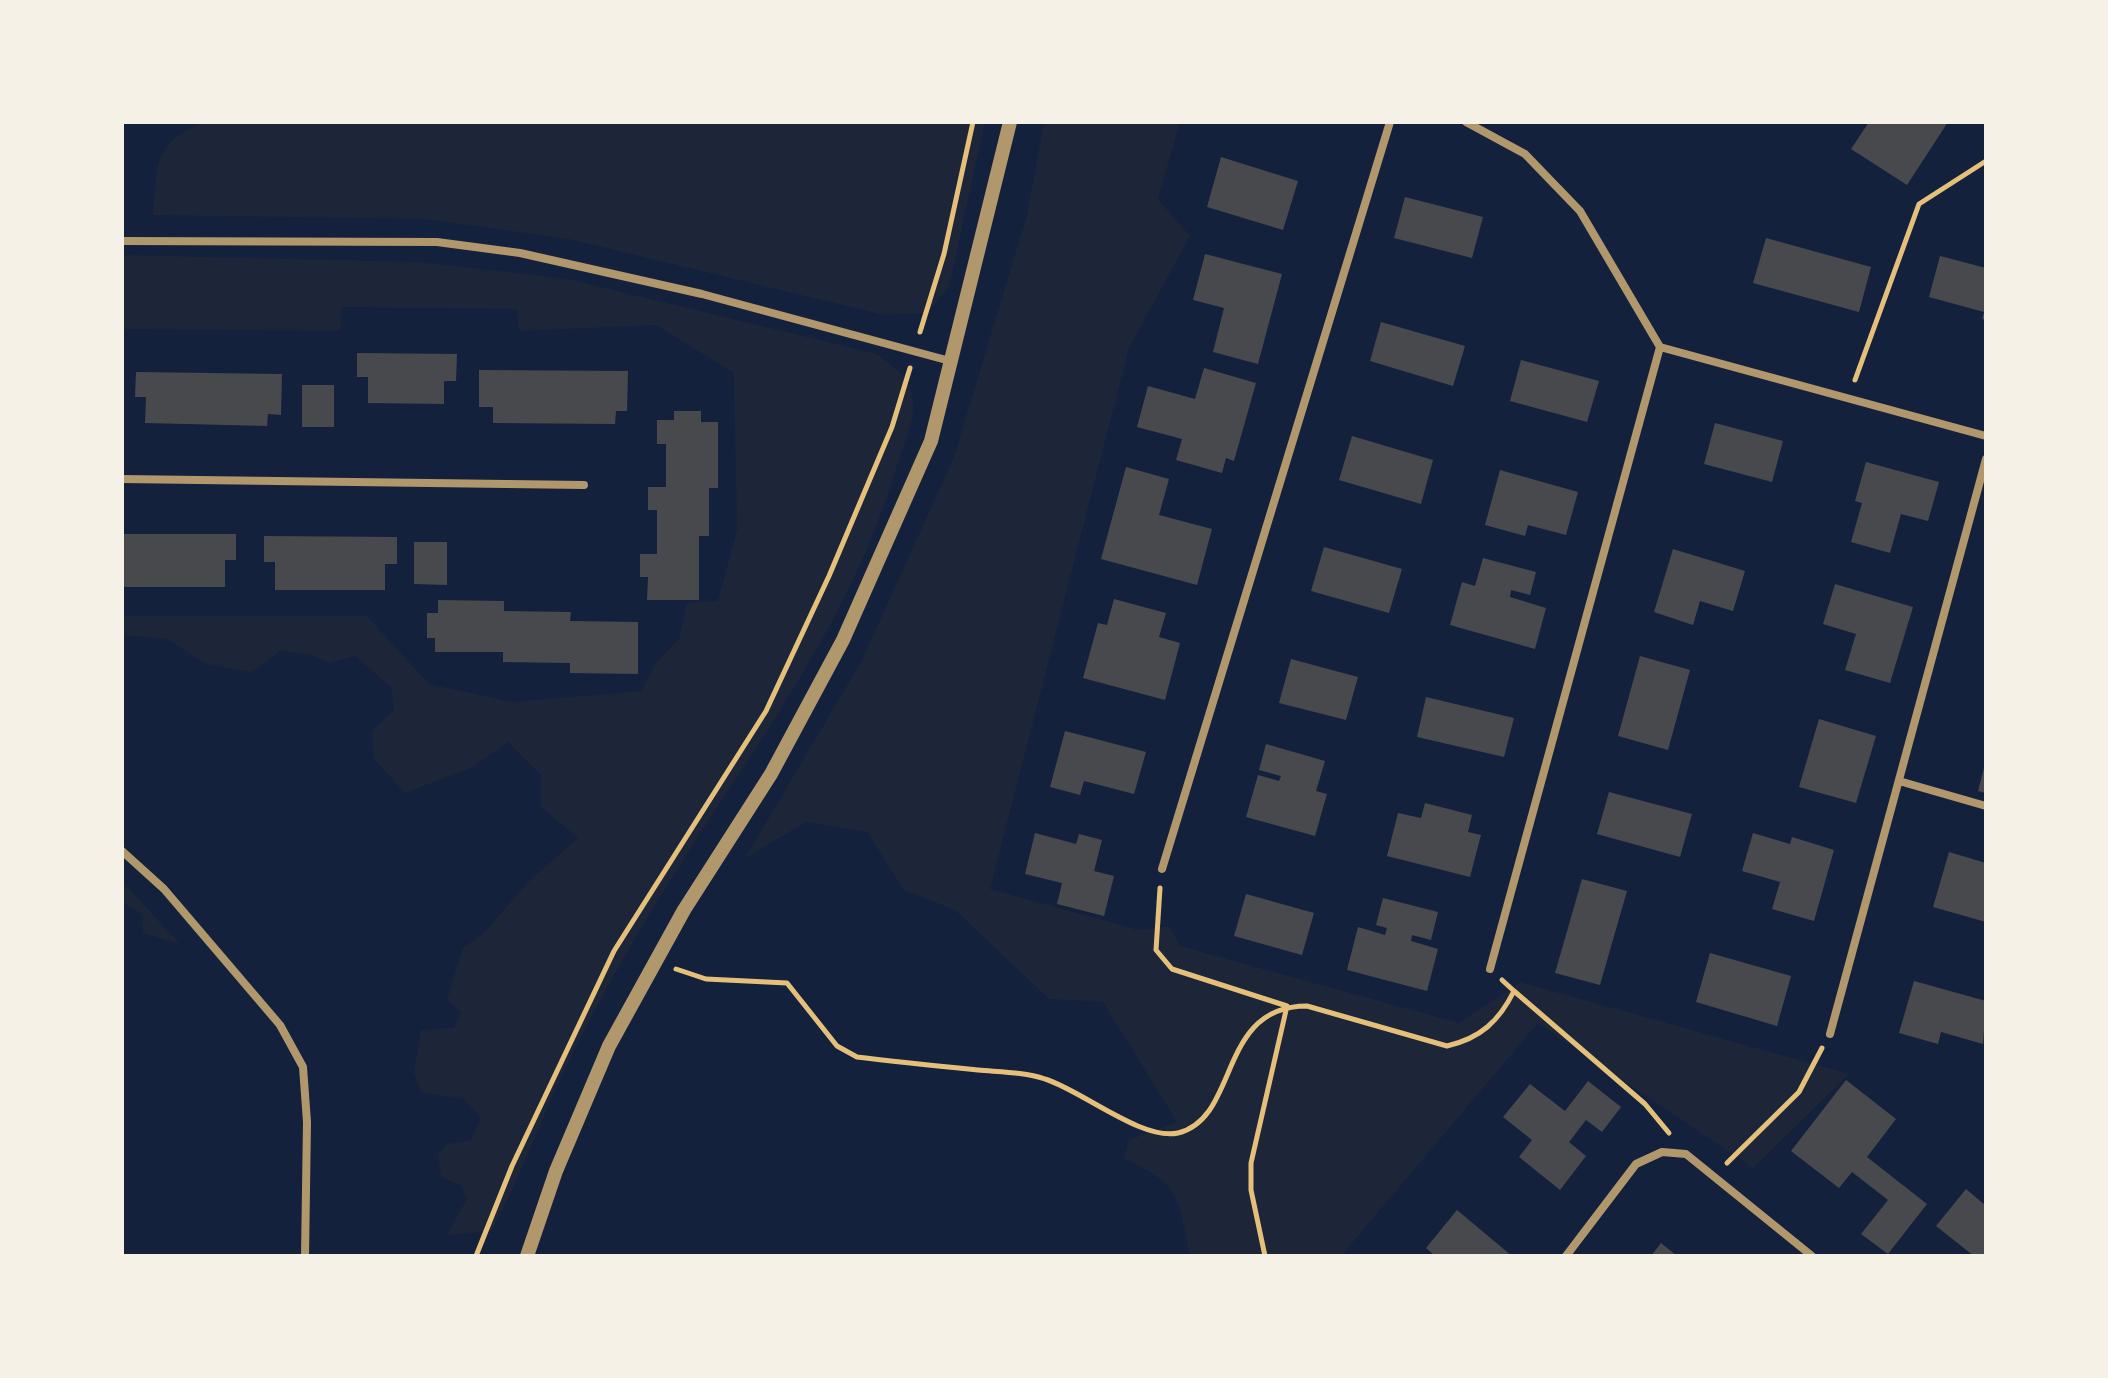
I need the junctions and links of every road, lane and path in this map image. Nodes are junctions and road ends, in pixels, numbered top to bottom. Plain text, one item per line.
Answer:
1 (973, 122) edge
2 (1010, 122) edge
3 (1390, 122) edge
4 (1466, 122) edge
5 (1986, 161) edge
6 (122, 241) edge
7 (1660, 347) junction
8 (915, 352) junction
9 (950, 361) junction
10 (1849, 398) junction
11 (1986, 436) edge
12 (1986, 459) edge
13 (122, 479) edge
14 (584, 485) dead end
15 (1899, 781) junction
16 (1986, 806) edge
17 (122, 851) edge
18 (1162, 869) joint
19 (654, 961) junction
20 (1490, 969) joint
21 (1514, 991) junction
22 (1287, 1006) junction
23 (1830, 1034) joint
24 (1686, 1154) junction
25 (1713, 1176) junction
26 (305, 1256) edge
27 (476, 1256) edge
28 (527, 1256) edge
29 (1265, 1256) edge
30 (1566, 1256) edge
31 (1812, 1256) edge

1 - 8 path
2 - 9 street
3 - 18 street
4 - 7 street
5 - 10 path
6 - 8 street
7 - 10 street
7 - 20 street
8 - 9 street
8 - 27 path
9 - 19 street
10 - 11 street
12 - 15 street
13 - 14 street
15 - 16 street
15 - 23 street
17 - 26 street
18 - 22 path
19 - 22 path
19 - 28 street
20 - 21 path
21 - 22 path
21 - 24 path
22 - 29 path
23 - 25 path
24 - 25 street
24 - 30 street
25 - 31 street

